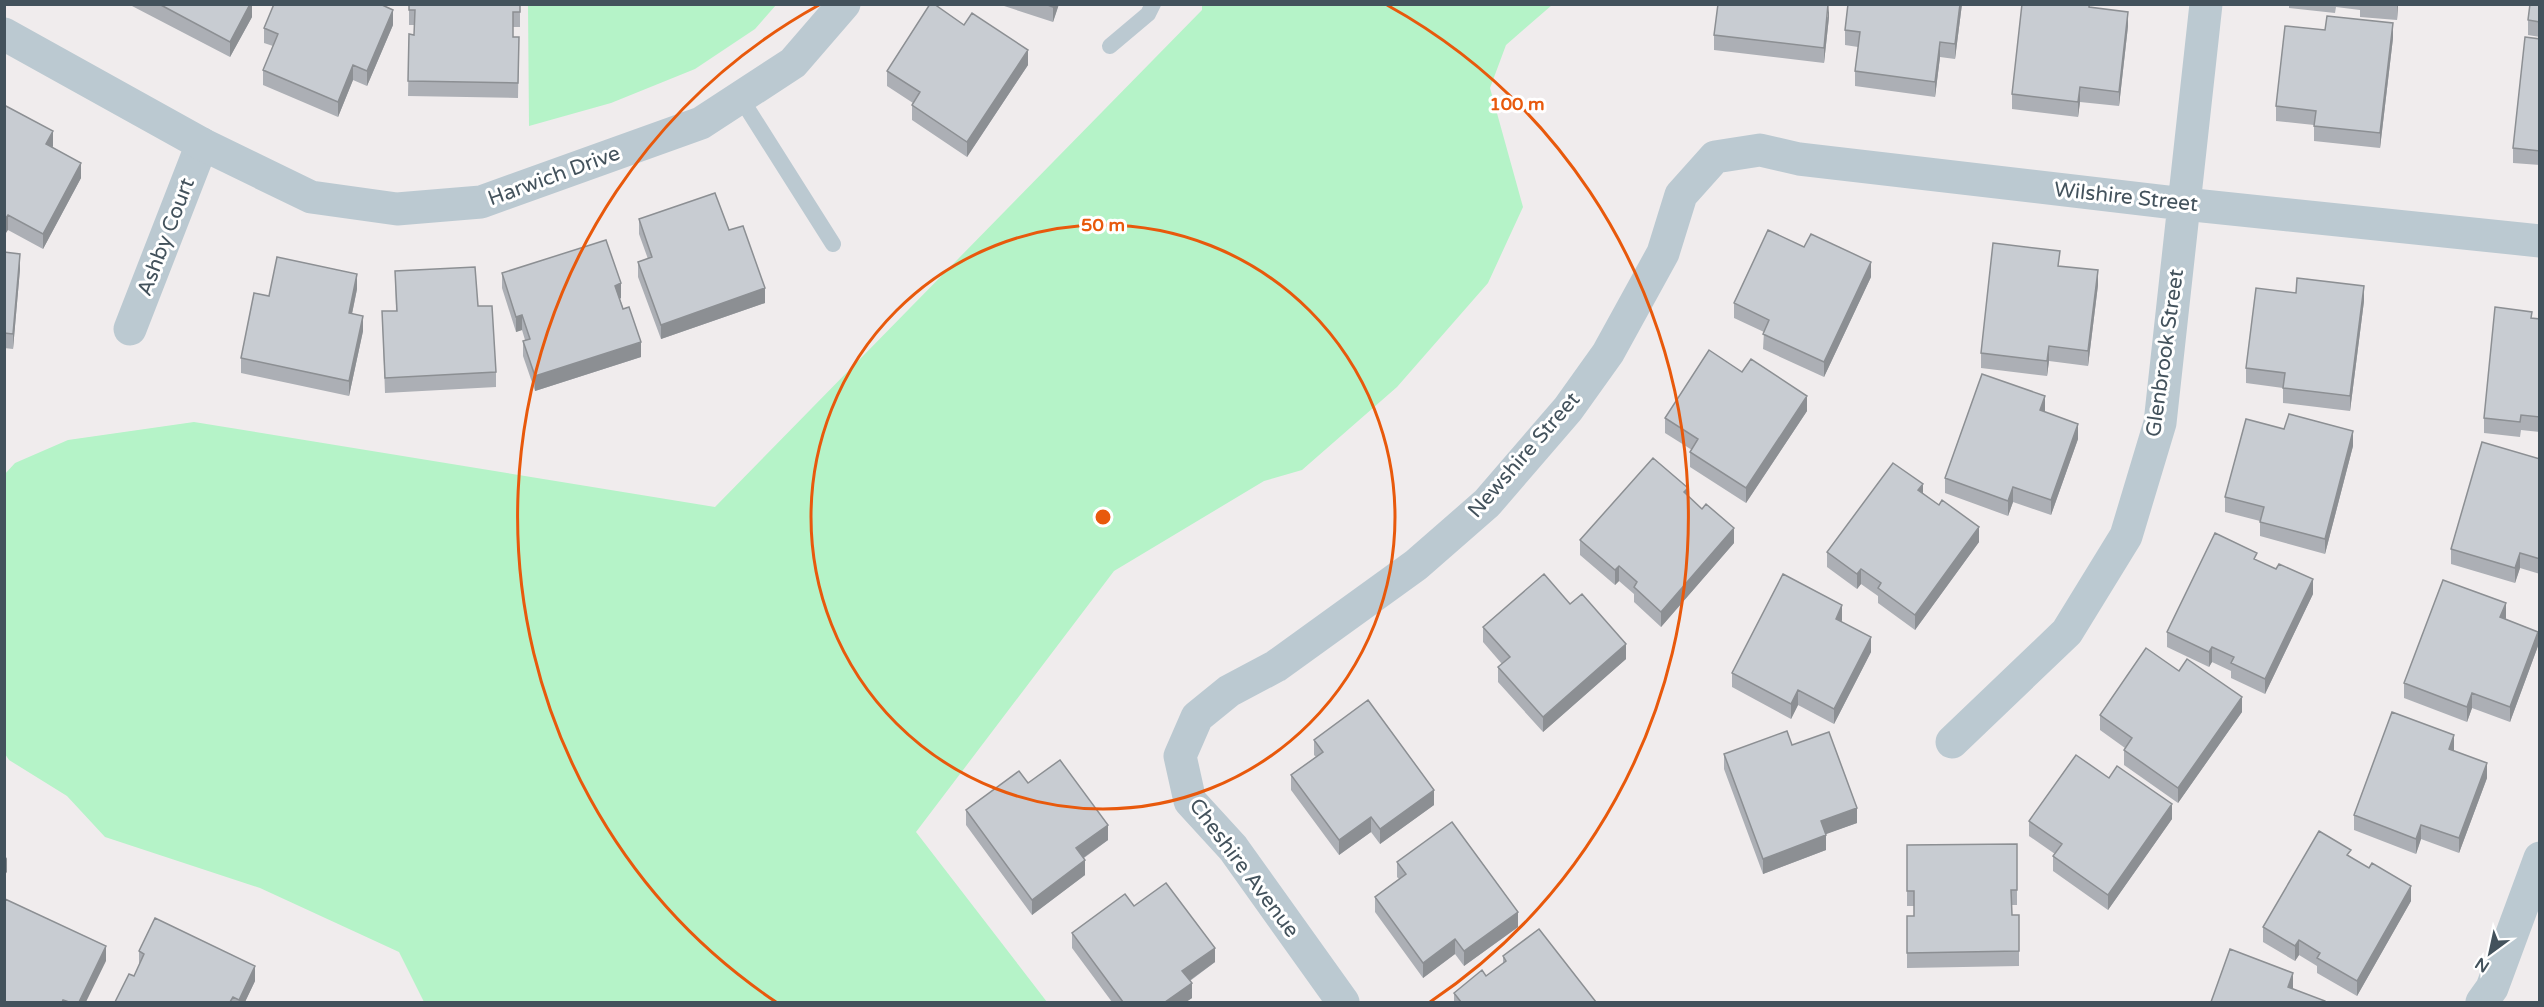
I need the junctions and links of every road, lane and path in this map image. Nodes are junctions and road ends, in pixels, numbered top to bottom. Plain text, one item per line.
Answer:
1 (844, 4) edge
2 (1153, 4) edge
3 (2206, 4) edge
4 (4, 34) edge
5 (1110, 46) dead end
6 (740, 97) junction
7 (202, 144) junction
8 (1715, 157) joint
9 (2184, 204) junction
10 (2540, 241) edge
11 (833, 244) dead end
12 (130, 329) dead end
13 (1952, 742) dead end
14 (1180, 756) joint
15 (2540, 858) edge
16 (1343, 1002) edge
17 (2482, 1002) edge

1 - 6 street, Harwich Drive
2 - 5 lane
3 - 9 street, Glenbrook Street
4 - 7 street, Harwich Drive
6 - 7 street, Harwich Drive
6 - 11 lane
7 - 12 street, Ashby Court
8 - 9 street, Wilshire Street
8 - 14 street, Newshire Street
9 - 10 street, Wilshire Street
9 - 13 street, Glenbrook Street
14 - 16 street, Cheshire Avenue
15 - 17 street

